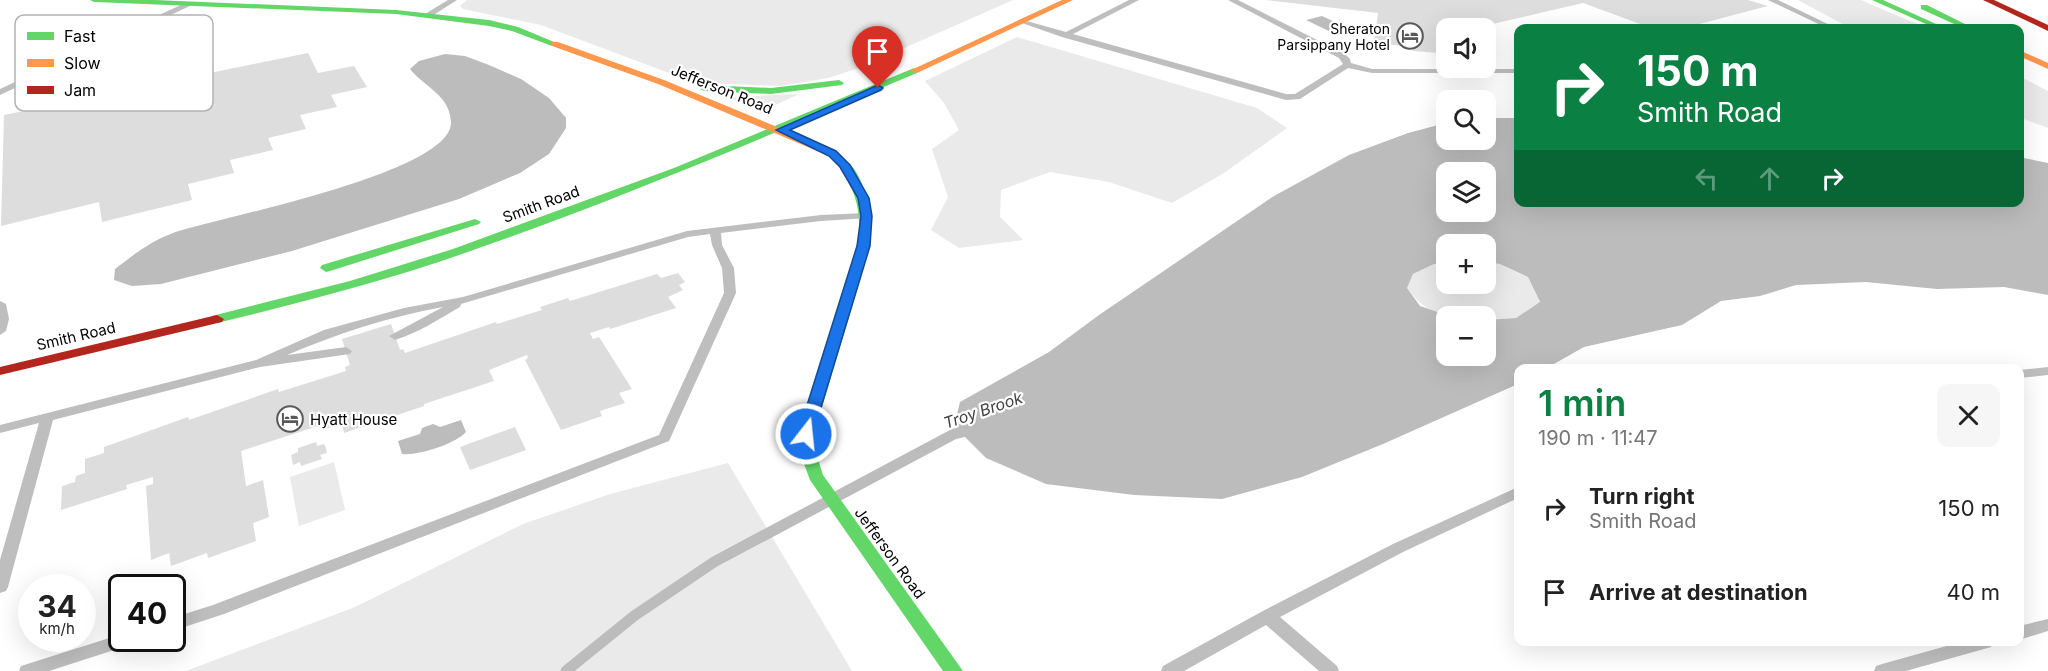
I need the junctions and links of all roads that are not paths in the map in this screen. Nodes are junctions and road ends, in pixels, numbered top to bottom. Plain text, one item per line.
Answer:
1 (93, 0) edge
2 (453, 0) edge
3 (1069, 0) edge
4 (1135, 0) edge
5 (1232, 0) edge
6 (1772, 0) edge
7 (1876, 0) edge
8 (1909, 0) edge
9 (1987, 0) edge
10 (188, 5) junction
11 (429, 14) junction
12 (166, 15) edge
13 (1023, 22) junction
14 (1823, 24) edge
15 (1932, 24) edge
16 (1960, 24) edge
17 (2048, 28) edge
18 (1065, 34) junction
19 (2024, 55) edge
20 (1347, 66) junction
21 (2024, 66) edge
22 (2048, 66) edge
23 (1514, 71) edge
24 (2048, 78) edge
25 (661, 82) junction
26 (891, 82) junction
27 (15, 85) edge
28 (0, 92) edge
29 (797, 101) dead end
30 (776, 111) dead end
31 (843, 117) dead end
32 (754, 120) junction
33 (734, 128) dead end
34 (781, 130) junction
35 (851, 153) dead end
36 (863, 198) junction
37 (866, 216) junction
38 (486, 219) dead end
39 (715, 230) junction
40 (316, 270) dead end
41 (465, 300) junction
42 (0, 304) edge
43 (0, 331) edge
44 (395, 336) dead end
45 (346, 351) dead end
46 (260, 363) junction
47 (0, 371) edge
48 (2048, 371) edge
49 (2024, 373) edge
50 (47, 418) junction
51 (0, 429) edge
52 (1514, 494) edge
53 (0, 587) edge
54 (1267, 616) junction
55 (186, 620) edge
56 (2048, 625) edge
57 (2024, 632) edge
58 (108, 645) edge
59 (1970, 646) edge
60 (27, 671) edge
61 (954, 671) edge
62 (1169, 671) edge
63 (1330, 671) edge
64 (1882, 671) edge

1 - 10 main road, Jefferson Road
2 - 11 lane
3 - 13 main road, Smith Road
4 - 18 lane
5 - 20 lane
6 - 14 lane
7 - 15 main road
8 - 16 main road
9 - 17 main road
10 - 11 main road, Jefferson Road
10 - 12 lane
11 - 25 main road, Jefferson Road
13 - 18 lane
13 - 26 main road, Smith Road
18 - 20 lane
19 - 22 main road
20 - 23 lane
21 - 24 main road
25 - 29 main road
25 - 32 main road, Jefferson Road
26 - 31 main road
26 - 34 main road, Smith Road
27 - 28 lane
30 - 32 main road
32 - 33 main road
32 - 34 main road, Jefferson Road
34 - 36 main road, Jefferson Road
34 - 47 main road, Smith Road
35 - 36 main road
36 - 37 main road, Jefferson Road
37 - 39 lane
37 - 61 main road, Jefferson Road
38 - 40 main road, Smith Road
39 - 41 lane
39 - 55 lane
41 - 44 lane
41 - 46 lane
42 - 43 lane
45 - 46 lane
46 - 50 lane
48 - 49 lane
50 - 51 lane
50 - 53 lane
52 - 54 lane
54 - 62 lane
54 - 63 lane
56 - 57 lane
58 - 60 lane
59 - 64 lane

